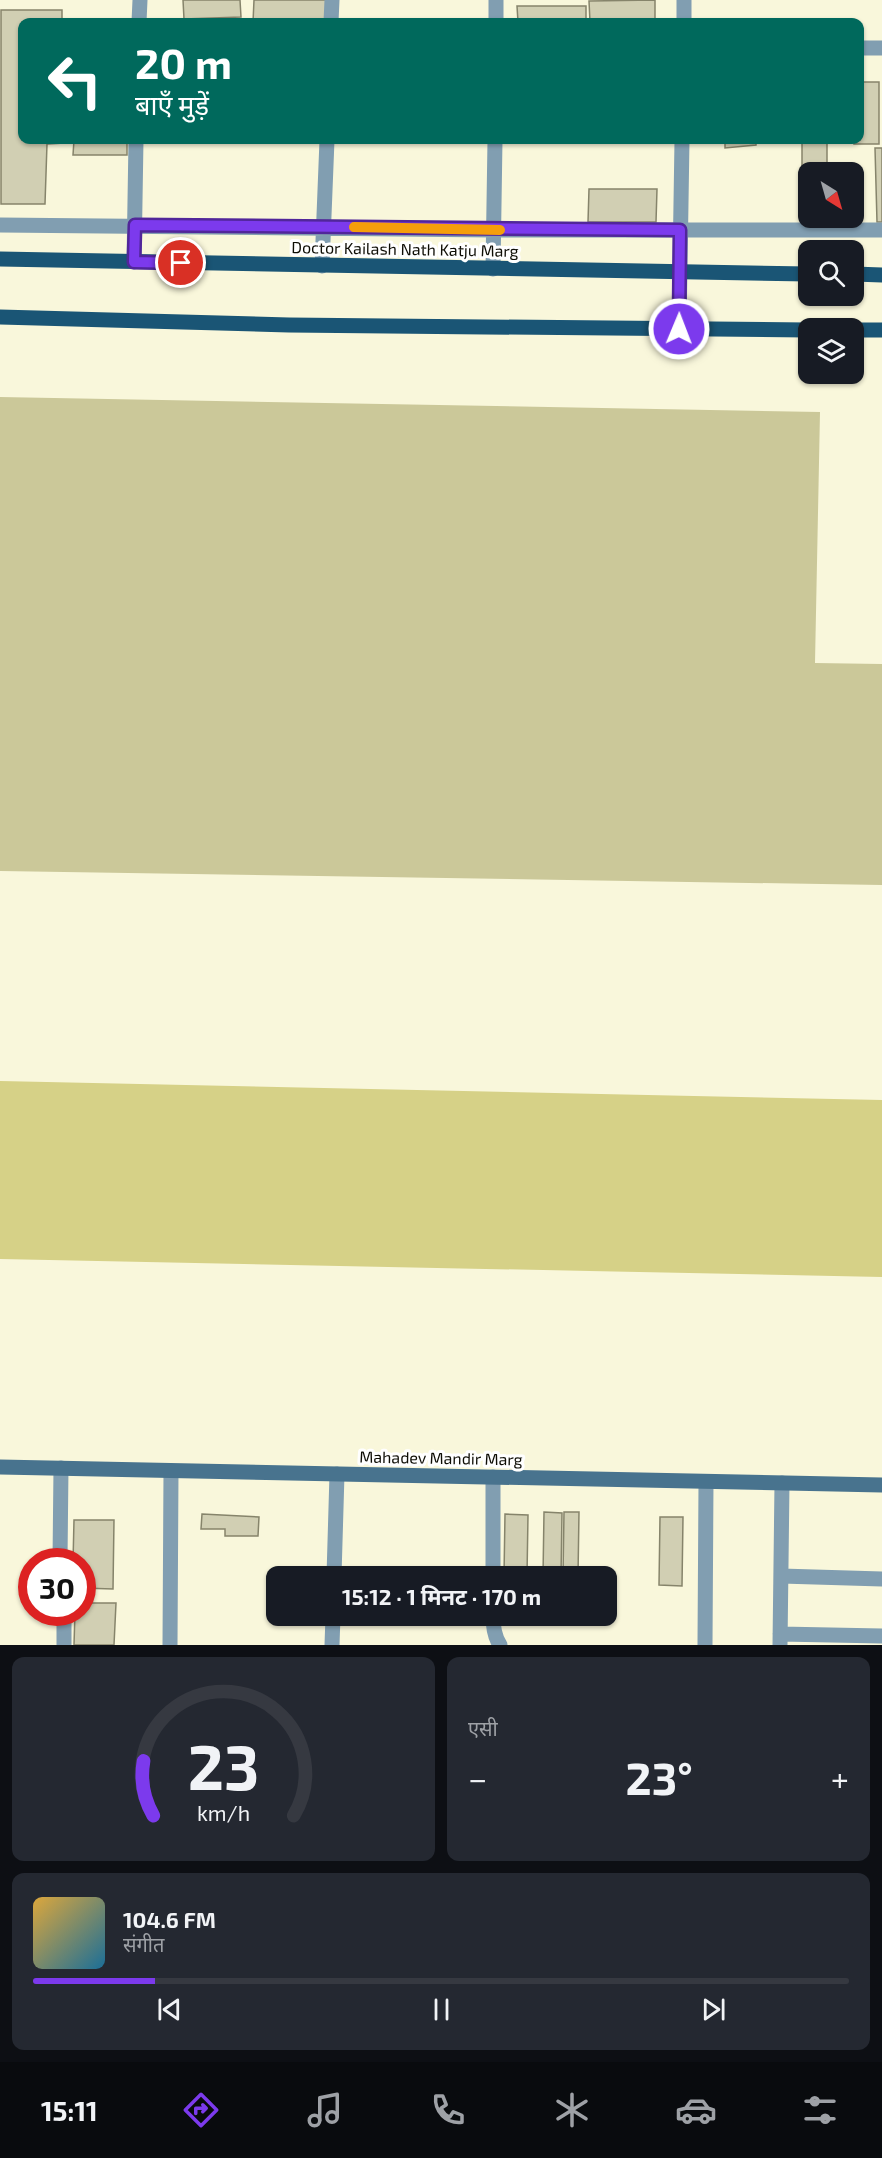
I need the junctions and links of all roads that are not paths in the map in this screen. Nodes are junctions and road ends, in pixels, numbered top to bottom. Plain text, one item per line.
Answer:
1 (140, 0) edge
2 (332, 0) edge
3 (496, 0) edge
4 (684, 0) edge
5 (139, 18) edge
6 (331, 18) edge
7 (496, 18) edge
8 (684, 18) edge
9 (864, 48) edge
10 (882, 48) edge
11 (136, 144) edge
12 (327, 144) edge
13 (495, 144) edge
14 (682, 144) edge
15 (0, 225) edge
16 (135, 225) junction
17 (324, 227) junction
18 (494, 230) junction
19 (680, 230) junction
20 (882, 230) edge
21 (0, 259) edge
22 (134, 262) junction
23 (322, 266) junction
24 (493, 269) junction
25 (680, 272) junction
26 (798, 274) edge
27 (864, 274) edge
28 (882, 275) edge
29 (0, 317) edge
30 (679, 329) junction
31 (798, 330) edge
32 (864, 330) edge
33 (882, 330) edge
34 (0, 1467) edge
35 (61, 1468) junction
36 (171, 1471) junction
37 (337, 1474) junction
38 (493, 1477) junction
39 (706, 1482) junction
40 (782, 1483) junction
41 (882, 1485) edge
42 (60, 1548) edge
43 (334, 1566) edge
44 (493, 1566) edge
45 (780, 1576) junction
46 (882, 1578) edge
47 (64, 1626) edge
48 (333, 1626) edge
49 (493, 1626) edge
50 (882, 1636) edge
51 (780, 1640) edge
52 (64, 1645) edge
53 (170, 1645) edge
54 (332, 1645) edge
55 (500, 1645) edge
56 (705, 1645) edge

1 - 5 street
2 - 6 street
3 - 7 street
4 - 8 street
9 - 10 street
11 - 16 street
12 - 17 street
13 - 18 street
14 - 19 street
15 - 16 street
16 - 17 street
16 - 22 street
17 - 18 street
17 - 23 street
18 - 19 street
18 - 24 street
19 - 20 street
19 - 25 street
21 - 22 main road, Doctor Kailash Nath Katju Marg
22 - 23 main road, Doctor Kailash Nath Katju Marg
23 - 24 main road, Doctor Kailash Nath Katju Marg
24 - 25 main road, Doctor Kailash Nath Katju Marg
25 - 26 main road, Doctor Kailash Nath Katju Marg
25 - 30 street
27 - 28 main road
29 - 30 main road
30 - 31 main road
32 - 33 main road
34 - 35 street, Mahadev Mandir Marg
35 - 36 street, Mahadev Mandir Marg
35 - 42 street
36 - 37 street, Mahadev Mandir Marg
36 - 53 street
37 - 38 street, Mahadev Mandir Marg
37 - 43 street
38 - 39 street, Mahadev Mandir Marg
38 - 44 street
39 - 40 street, Mahadev Mandir Marg
39 - 56 street
40 - 41 street, Mahadev Mandir Marg
40 - 45 street
45 - 46 street
45 - 51 street
47 - 52 street
48 - 54 street
49 - 55 street
50 - 51 street

